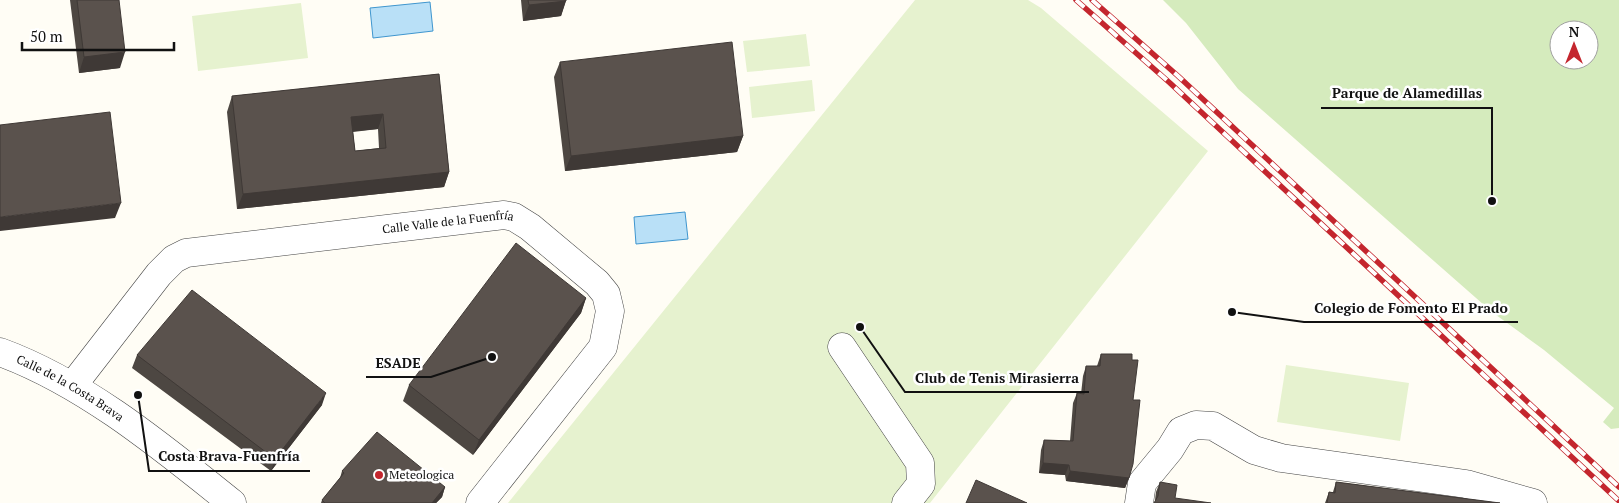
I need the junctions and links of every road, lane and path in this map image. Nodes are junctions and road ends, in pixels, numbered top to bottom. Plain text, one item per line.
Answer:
1 (842, 347) dead end
2 (0, 352) edge
3 (73, 385) junction
4 (232, 503) edge
5 (480, 503) edge
6 (906, 503) edge
7 (1139, 503) edge
8 (1533, 503) edge

1 - 6 street
2 - 3 street, Calle de la Costa Brava
3 - 4 street, Calle de la Costa Brava
3 - 5 street, Calle Valle de la Fuenfría
7 - 8 street

